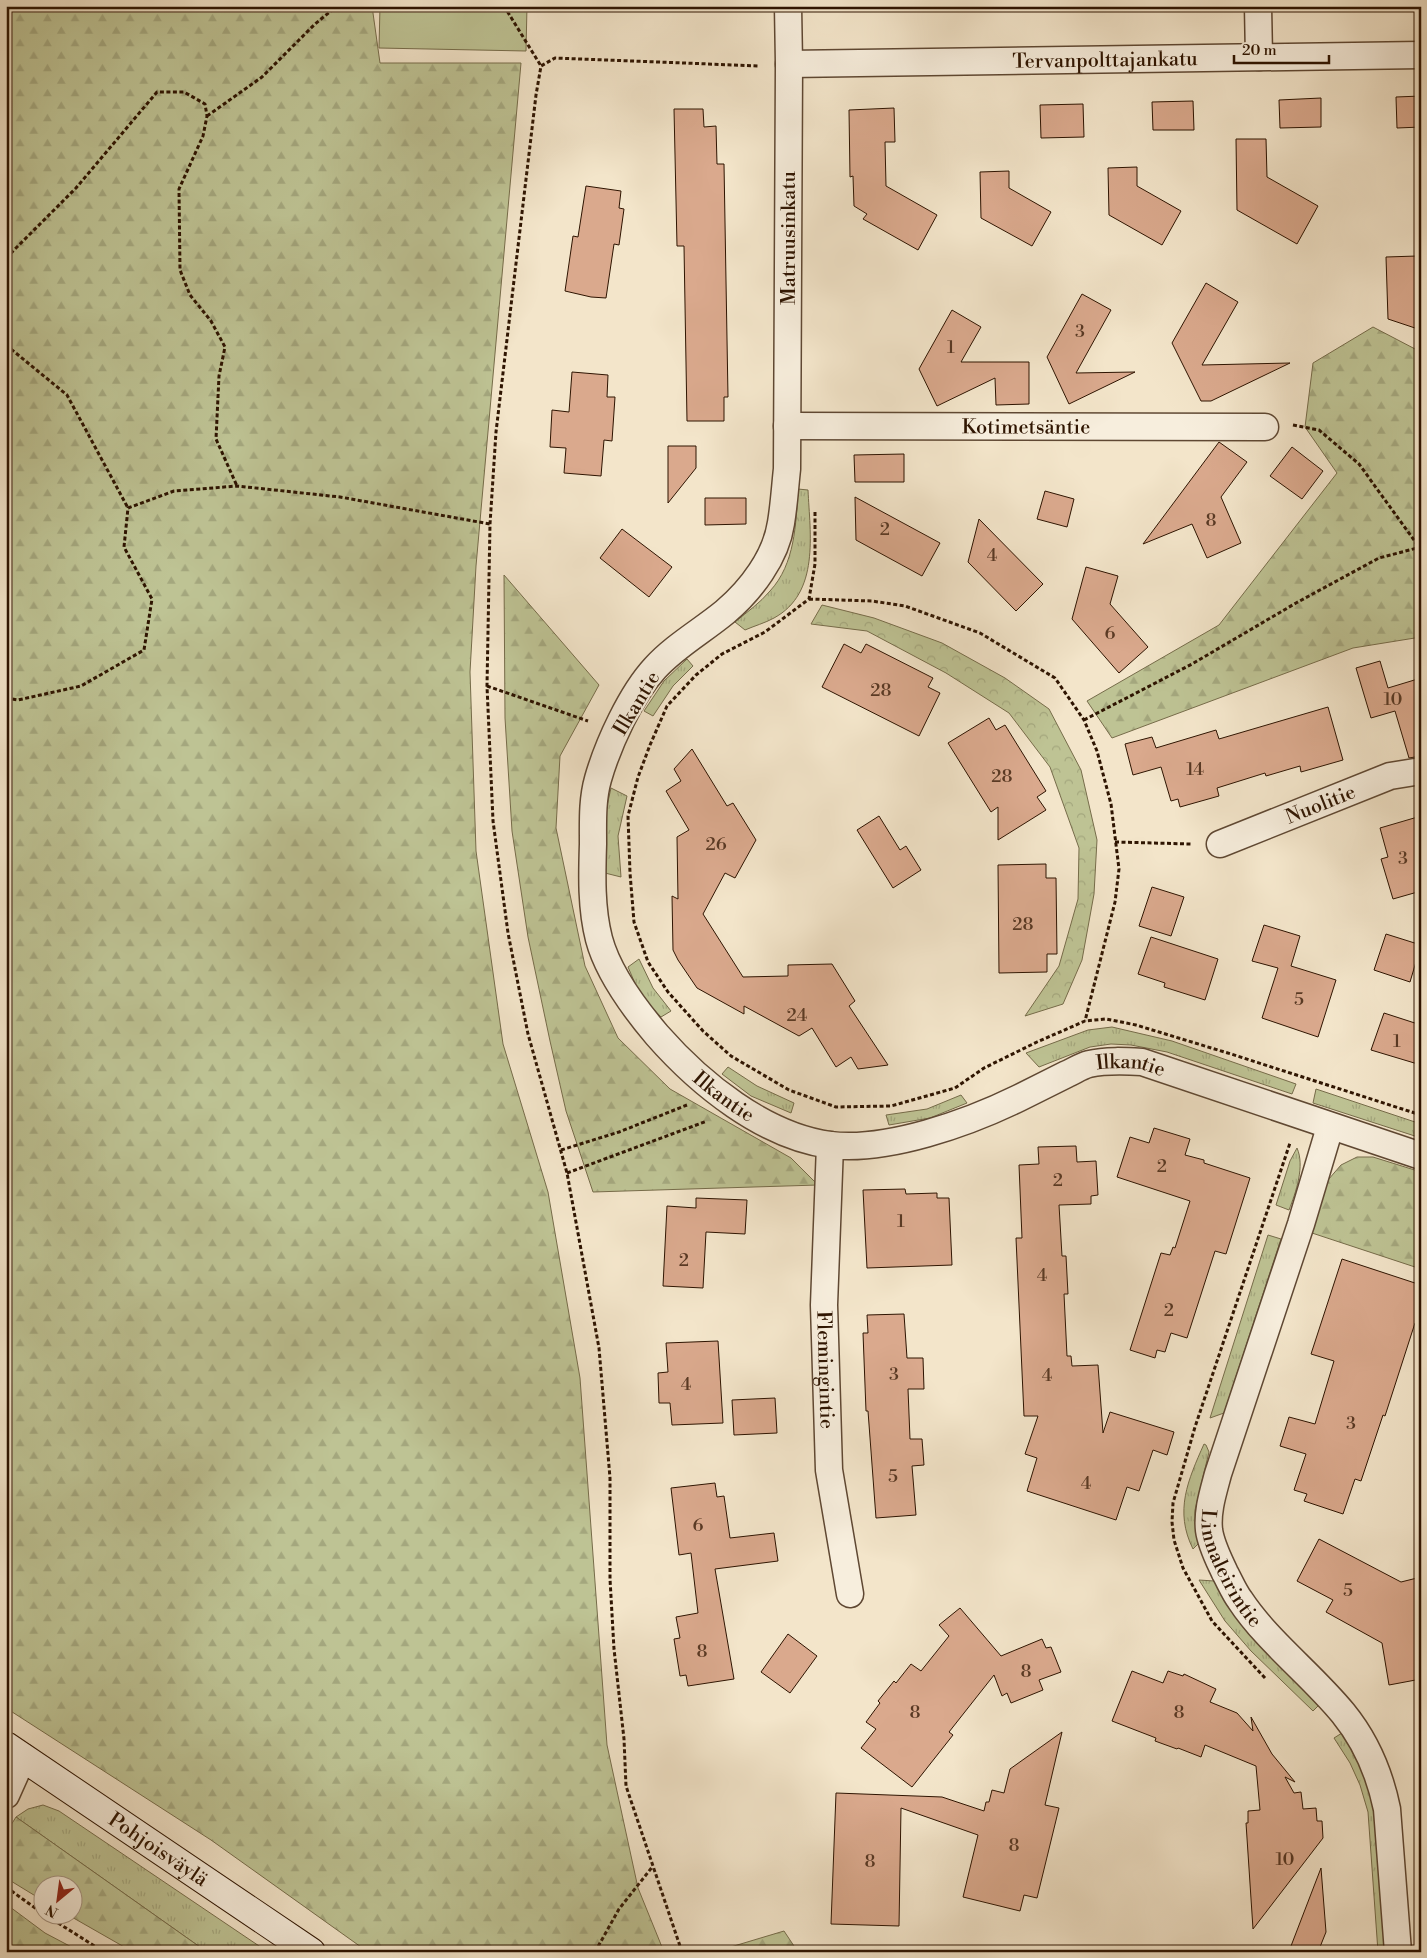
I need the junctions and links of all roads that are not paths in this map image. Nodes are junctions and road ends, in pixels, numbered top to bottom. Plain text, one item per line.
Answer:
1 (788, 6) edge
2 (1258, 6) edge
3 (1421, 55) edge
4 (1259, 57) junction
5 (789, 64) junction
6 (787, 426) junction
7 (1265, 427) road end
8 (787, 469) joint
9 (1421, 771) edge
10 (1220, 844) road end
11 (1330, 1127) junction
12 (830, 1145) junction
13 (1421, 1156) edge
14 (850, 1594) dead end
15 (15, 1751) edge
16 (6, 1795) edge
17 (310, 1952) edge
18 (1398, 1952) edge

1 - 5 street, Matruusinkatu
2 - 4 street
3 - 4 street, Tervanpolttajankatu
4 - 5 street, Tervanpolttajankatu
5 - 6 street, Matruusinkatu
6 - 7 street, Kotimetsäntie
6 - 8 street, Matruusinkatu
8 - 12 street, Ilkantie
9 - 10 street, Nuolitie
11 - 12 street, Ilkantie
11 - 13 street, Ilkantie
11 - 18 street, Linnaleirintie
12 - 14 street, Flemingintie
15 - 16 street
15 - 17 main road, Pohjoisväylä

